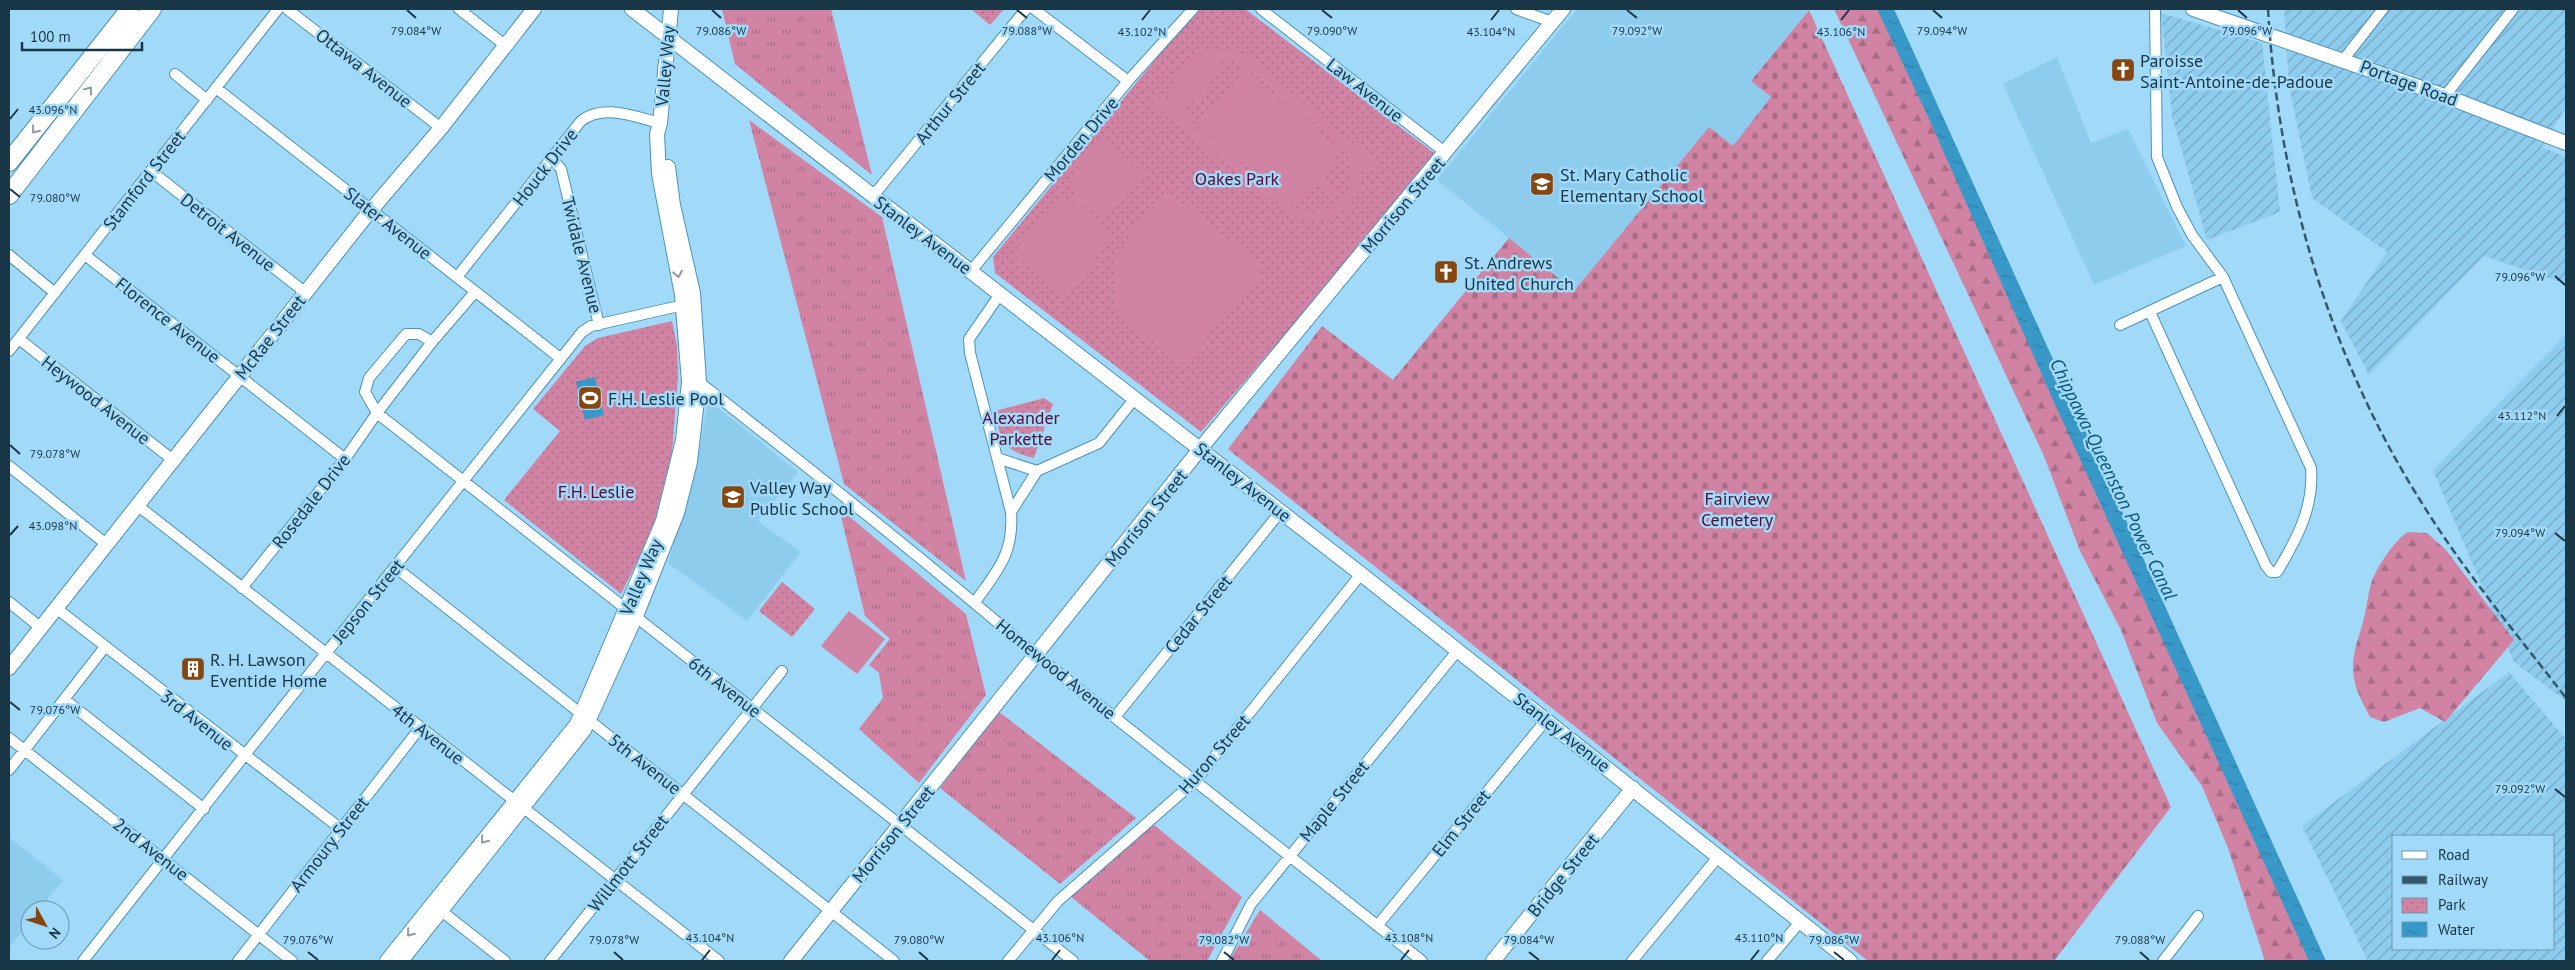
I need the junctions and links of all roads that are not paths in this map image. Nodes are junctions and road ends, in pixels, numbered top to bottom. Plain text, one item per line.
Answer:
1 (130, 9) edge
2 (146, 9) edge
3 (152, 9) edge
4 (278, 9) edge
5 (287, 9) edge
6 (459, 9) edge
7 (534, 9) edge
8 (632, 9) edge
9 (671, 9) edge
10 (1026, 9) edge
11 (1034, 9) edge
12 (1193, 9) edge
13 (1261, 9) edge
14 (1516, 9) edge
15 (1563, 9) edge
16 (2155, 9) edge
17 (2193, 9) edge
18 (2383, 9) edge
19 (2513, 9) edge
20 (1552, 22) junction
21 (667, 37) junction
22 (506, 46) junction
23 (115, 57) junction
24 (2343, 60) junction
25 (175, 74) dead end
26 (1128, 81) junction
27 (216, 88) junction
28 (2445, 96) junction
29 (207, 100) junction
30 (660, 123) junction
31 (441, 128) junction
32 (2566, 143) edge
33 (1446, 153) junction
34 (552, 159) junction
35 (9, 162) edge
36 (151, 171) junction
37 (9, 195) edge
38 (873, 196) junction
39 (372, 210) junction
40 (9, 255) edge
41 (85, 255) junction
42 (971, 271) junction
43 (457, 277) junction
44 (2223, 277) junction
45 (475, 292) junction
46 (55, 293) junction
47 (306, 293) junction
48 (1000, 294) junction
49 (688, 304) junction
50 (2150, 312) junction
51 (599, 325) junction
52 (2120, 325) dead end
53 (19, 339) junction
54 (432, 342) junction
55 (9, 351) edge
56 (560, 358) junction
57 (240, 376) junction
58 (694, 382) junction
59 (1135, 398) junction
60 (377, 413) junction
61 (1200, 449) junction
62 (997, 458) junction
63 (345, 459) junction
64 (173, 460) junction
65 (9, 466) edge
66 (1037, 470) junction
67 (463, 482) junction
68 (137, 505) junction
69 (1011, 512) junction
70 (1281, 512) junction
71 (106, 544) junction
72 (395, 567) junction
73 (1361, 574) junction
74 (242, 588) junction
75 (9, 602) edge
76 (975, 602) junction
77 (56, 608) junction
78 (632, 613) junction
79 (41, 628) junction
80 (104, 648) junction
81 (1458, 650) junction
82 (326, 654) junction
83 (1036, 655) junction
84 (9, 668) edge
85 (782, 671) dead end
86 (64, 699) junction
87 (752, 708) junction
88 (1115, 717) junction
89 (585, 718) junction
90 (1546, 720) junction
91 (420, 728) junction
92 (9, 738) edge
93 (25, 749) junction
94 (244, 756) junction
95 (9, 770) edge
96 (1195, 782) junction
97 (1633, 788) junction
98 (683, 793) junction
99 (519, 805) junction
100 (204, 809) junction
101 (900, 824) junction
102 (341, 829) junction
103 (1289, 855) junction
104 (1718, 857) junction
105 (164, 859) junction
106 (614, 880) junction
107 (437, 908) junction
108 (831, 911) junction
109 (2198, 916) dead end
110 (1800, 922) junction
111 (1377, 926) junction
112 (1035, 931) junction
113 (260, 934) junction
114 (83, 961) edge
115 (238, 961) edge
116 (292, 961) edge
117 (387, 961) edge
118 (401, 961) edge
119 (505, 961) edge
120 (550, 961) edge
121 (719, 961) edge
122 (791, 961) edge
123 (894, 961) edge
124 (1008, 961) edge
125 (1073, 961) edge
126 (1222, 961) edge
127 (1422, 961) edge
128 (1493, 961) edge
129 (1632, 961) edge
130 (1768, 961) edge
131 (1850, 961) edge
132 (2163, 961) edge

1 -> 35 highway
2 - 23 highway
3 - 23 highway
4 - 27 street, Stamford Street
5 - 31 street, Ottawa Avenue
6 - 22 street
7 - 22 street, McRae Street
8 - 21 street, Stanley Avenue
9 - 21 street, Valley Way
10 - 38 street, Arthur Street
11 - 26 street
12 - 26 street, Morden Drive
13 - 33 street, Law Avenue
14 - 20 street
15 - 20 street, Morrison Street
16 - 44 street
17 - 24 street, Portage Road
18 - 24 street
19 - 28 street
20 - 33 street, Morrison Street
21 - 30 street, Valley Way
21 - 38 street, Stanley Avenue
22 - 31 street, McRae Street
37 -> 23 highway
24 - 28 street, Portage Road
25 - 29 street
26 - 42 street, Morden Drive
27 - 29 street, Stamford Street
27 - 39 street, Slater Avenue
28 - 32 street, Portage Road
29 - 36 street, Stamford Street
30 - 34 street, Houck Drive
30 - 49 street, Valley Way
31 - 39 street, McRae Street
33 - 61 street, Morrison Street
34 - 43 street, Houck Drive
34 - 51 street, Twidale Avenue
36 - 41 street, Stamford Street
36 - 47 street, Detroit Avenue
38 - 42 street, Stanley Avenue
39 - 43 street, Slater Avenue
39 - 47 street, McRae Street
40 - 46 street
41 - 46 street, Stamford Street
41 - 57 street, Florence Avenue
42 - 48 street, Stanley Avenue
43 - 45 street, Slater Avenue
44 - 50 street
44 - 50 street
45 - 54 street, Rosedale Drive
45 - 56 street, Slater Avenue
46 - 53 street, Stamford Street
47 - 57 street, McRae Street
48 - 59 street, Stanley Avenue
48 - 62 street
49 - 51 street, Jepson Street
49 - 58 street, Valley Way
50 - 52 street
51 - 56 street, Jepson Street
53 - 55 street, Stamford Street
53 - 64 street, Heywood Avenue
54 - 60 street, Rosedale Drive
54 - 60 street
56 - 67 street, Jepson Street
57 - 63 street, Florence Avenue
57 - 64 street, McRae Street
58 - 76 street, Homewood Avenue
58 - 78 street, Valley Way
59 - 61 street, Stanley Avenue
59 - 66 street
60 - 63 street, Rosedale Drive
60 - 67 street, 6th Avenue
61 - 70 street, Stanley Avenue
61 - 83 street, Morrison Street
62 - 66 street
62 - 69 street
63 - 74 street, Rosedale Drive
64 - 68 street, McRae Street
65 - 71 street
66 - 69 street
67 - 72 street, Jepson Street
67 - 78 street, 6th Avenue
68 - 71 street, McRae Street
68 - 74 street, 4th Avenue
69 - 76 street
70 - 73 street, Stanley Avenue
70 - 88 street, Cedar Street
71 - 77 street, McRae Street
72 - 82 street, Jepson Street
72 - 89 street, 5th Avenue
73 - 81 street, Stanley Avenue
73 - 96 street, Huron Street
74 - 82 street, 4th Avenue
75 - 79 street
76 - 83 street, Homewood Avenue
77 - 79 street, McRae Street
77 - 80 street, 3rd Avenue
78 - 87 street, 6th Avenue
78 - 89 street, Valley Way
79 - 84 street, McRae Street
80 - 86 street
80 - 94 street, 3rd Avenue
81 - 90 street, Stanley Avenue
81 - 103 street, Maple Street
82 - 91 street, 4th Avenue
82 - 94 street, Jepson Street
83 - 88 street, Homewood Avenue
83 - 101 street, Morrison Street
85 - 87 street, Willmott Street
86 - 93 street
86 - 100 street
87 - 98 street, Willmott Street
87 - 101 street, 6th Avenue
88 - 96 street, Homewood Avenue
89 - 98 street, 5th Avenue
89 - 99 street, Valley Way
90 - 97 street, Stanley Avenue
90 - 111 street, Elm Street
91 - 99 street, 4th Avenue
91 - 102 street, Armoury Street
92 - 93 street, 2nd Avenue
93 - 95 street
93 - 105 street, 2nd Avenue
94 - 100 street, Jepson Street
94 - 102 street, 3rd Avenue
96 - 103 street, Homewood Avenue
96 - 112 street, Huron Street
97 - 104 street, Stanley Avenue
97 - 128 street, Bridge Street
98 - 106 street, Willmott Street
98 - 108 street, 5th Avenue
99 - 106 street, 4th Avenue
99 - 107 street, Valley Way
100 - 105 street, Jepson Street
101 - 108 street, Morrison Street
101 - 112 street, 6th Avenue
102 - 113 street, Armoury Street
103 - 111 street, Homewood Avenue
103 - 126 street, Maple Street
104 - 110 street, Stanley Avenue
104 - 129 street
105 - 113 street, 2nd Avenue
105 - 114 street, Jepson Street
106 - 120 street, Willmott Street
106 - 121 street, 4th Avenue
107 -> 117 street, Valley Way
107 - 118 street, Valley Way
107 - 119 street
108 - 122 street, Morrison Street
108 - 123 street, 5th Avenue
109 - 132 street
110 - 130 street
110 - 131 street, Stanley Avenue
111 - 127 street, Homewood Avenue
112 - 124 street, Huron Street
112 - 125 street, 6th Avenue
113 - 115 street, Armoury Street
113 - 116 street, 2nd Avenue

